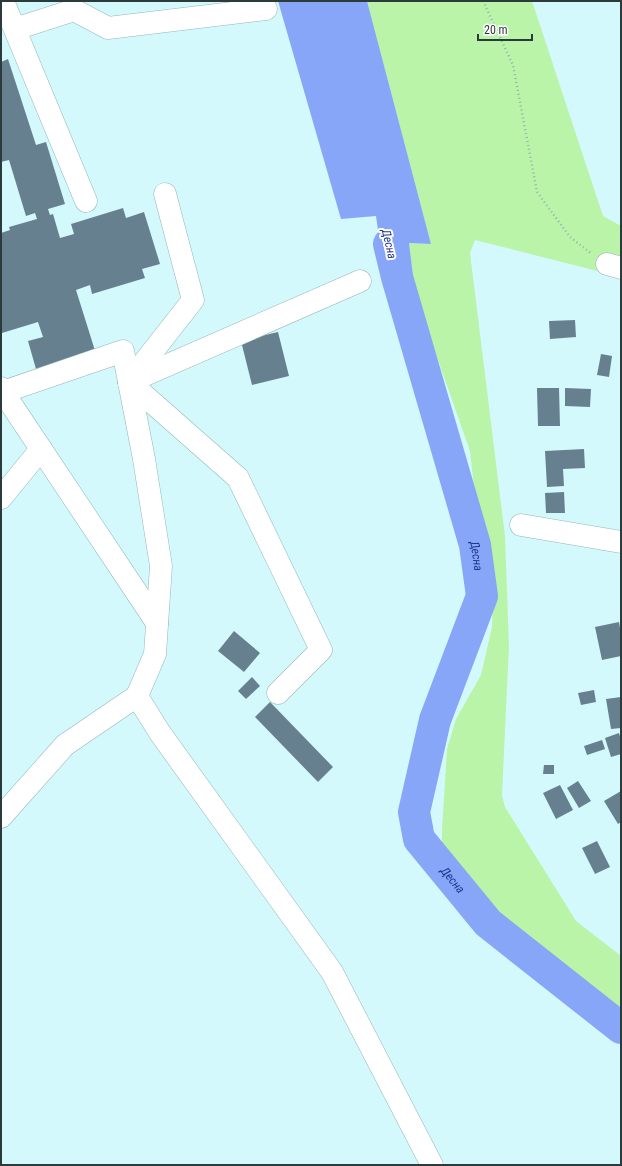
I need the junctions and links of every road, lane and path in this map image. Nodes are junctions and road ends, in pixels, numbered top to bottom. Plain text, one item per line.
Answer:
1 (3, 1) edge
2 (483, 1) edge
3 (75, 5) edge
4 (266, 9) dead end
5 (14, 29) junction
6 (165, 194) dead end
7 (86, 201) dead end
8 (614, 266) edge
9 (360, 281) dead end
10 (130, 382) junction
11 (2, 390) edge
12 (41, 449) junction
13 (1, 498) edge
14 (521, 525) dead end
15 (621, 542) edge
16 (157, 623) junction
17 (278, 693) dead end
18 (137, 696) junction
19 (1, 817) edge
20 (432, 1165) edge

1 - 5 street
2 - 8 path
3 - 4 street
3 - 5 street
5 - 7 street
6 - 10 street
9 - 10 street
10 - 11 street
10 - 16 street
10 - 17 street
11 - 12 street
12 - 13 street
12 - 16 street
14 - 15 street
16 - 18 street
18 - 19 street
18 - 20 street

